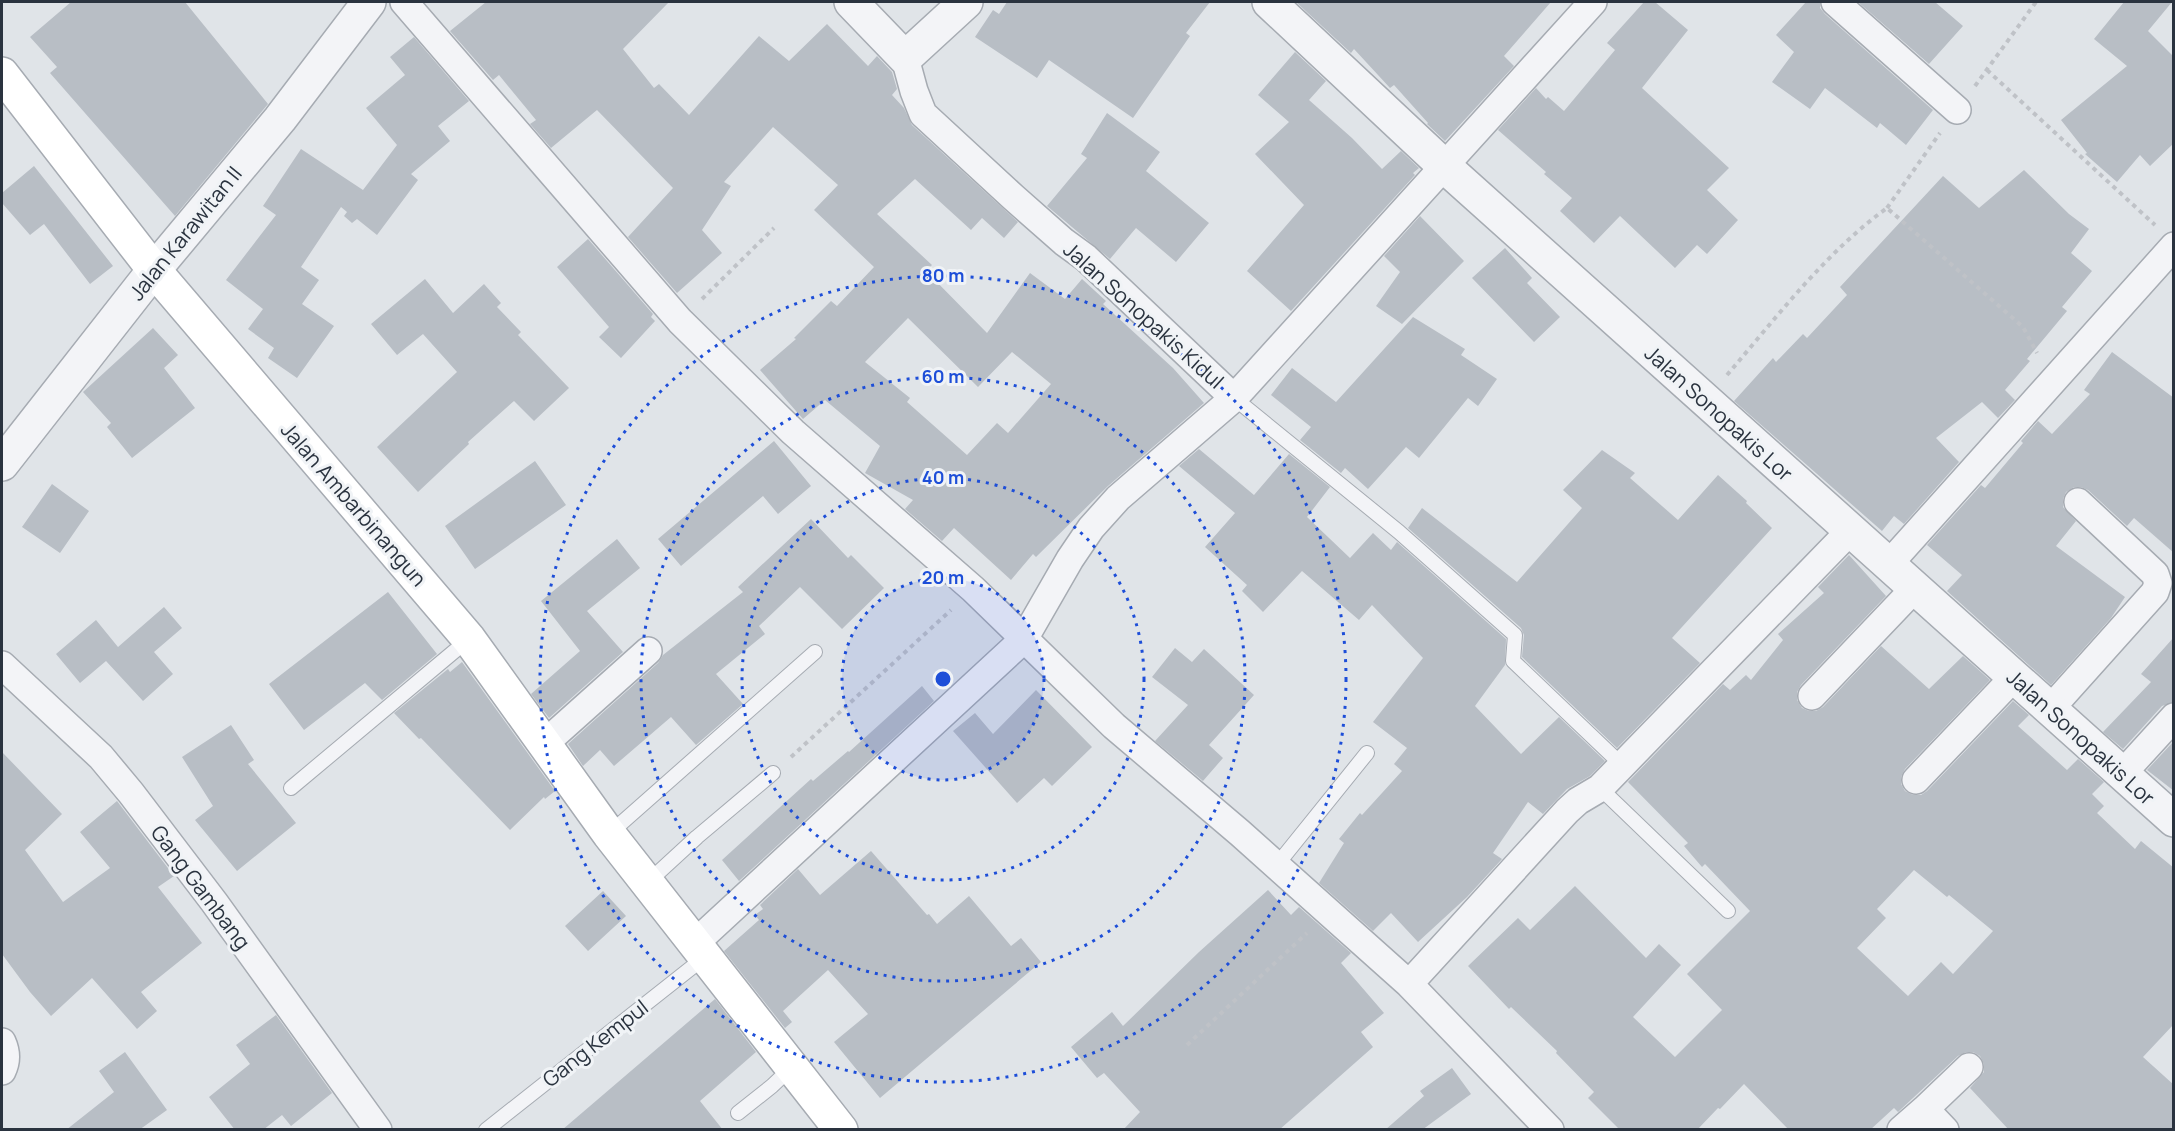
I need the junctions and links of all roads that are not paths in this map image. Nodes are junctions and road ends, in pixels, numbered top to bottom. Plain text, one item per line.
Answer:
1 (369, 2) edge
2 (404, 2) edge
3 (850, 2) edge
4 (966, 2) edge
5 (1269, 2) edge
6 (1593, 2) edge
7 (1835, 2) edge
8 (905, 58) junction
9 (2, 74) edge
10 (1957, 110) dead end
11 (1443, 165) junction
12 (2165, 236) edge
13 (154, 270) junction
14 (1234, 398) junction
15 (2, 464) edge
16 (2078, 502) dead end
17 (1850, 531) junction
18 (1888, 565) junction
19 (1915, 588) junction
20 (469, 639) junction
21 (1024, 639) junction
22 (648, 651) dead end
23 (815, 652) dead end
24 (2, 664) edge
25 (2015, 676) junction
26 (1812, 696) dead end
27 (2051, 708) junction
28 (2174, 717) edge
29 (544, 744) junction
30 (1367, 753) dead end
31 (1622, 765) junction
32 (773, 773) road end
33 (2123, 773) junction
34 (1916, 780) dead end
35 (291, 788) dead end
36 (1600, 788) junction
37 (2174, 820) edge
38 (609, 834) junction
39 (1276, 866) junction
40 (648, 882) junction
41 (1728, 911) dead end
42 (699, 951) junction
43 (1409, 984) junction
44 (792, 1067) junction
45 (1969, 1067) dead end
46 (1925, 1109) junction
47 (738, 1113) dead end
48 (378, 1130) edge
49 (486, 1130) edge
50 (841, 1130) edge
51 (1550, 1130) edge
52 (1901, 1130) edge
53 (1945, 1130) edge

1 - 13 street, Jalan Karawitan II
2 - 21 street
3 - 8 street, Jalan Sonopakis Kidul
4 - 8 street
5 - 11 street, Jalan Sonopakis Lor
6 - 11 street, Jalan Sonopakis Kidul
7 - 10 street
8 - 14 street, Jalan Sonopakis Kidul
9 - 13 main road, Jalan Ambarbinangun
11 - 14 street, Jalan Sonopakis Kidul
11 - 17 street, Jalan Sonopakis Lor
12 - 18 street
13 - 15 street, Jalan Karawitan II
13 - 20 main road, Jalan Ambarbinangun
14 - 21 street
14 - 31 lane
16 - 27 street
17 - 18 street, Jalan Sonopakis Lor
17 - 31 street
18 - 19 street, Jalan Sonopakis Lor
19 - 25 street, Jalan Sonopakis Lor
19 - 26 street
20 - 29 main road, Jalan Ambarbinangun
20 - 35 lane
21 - 39 street
21 - 42 street
22 - 29 street
23 - 38 lane
24 - 48 street, Gang Gambang
25 - 27 street, Jalan Sonopakis Lor
25 - 34 street
27 - 33 street, Jalan Sonopakis Lor
28 - 33 street
29 - 38 main road, Jalan Ambarbinangun
30 - 39 lane
31 - 36 street
32 - 40 lane
33 - 37 street, Jalan Sonopakis Lor
36 - 41 lane
36 - 43 street
38 - 40 main road, Jalan Ambarbinangun
39 - 43 street
40 - 42 main road, Jalan Ambarbinangun
42 - 44 main road, Jalan Ambarbinangun
42 - 49 lane, Gang Kempul
43 - 51 street
44 - 47 lane
44 - 50 main road, Jalan Ambarbinangun
45 - 46 street
46 - 52 street
46 - 53 street

